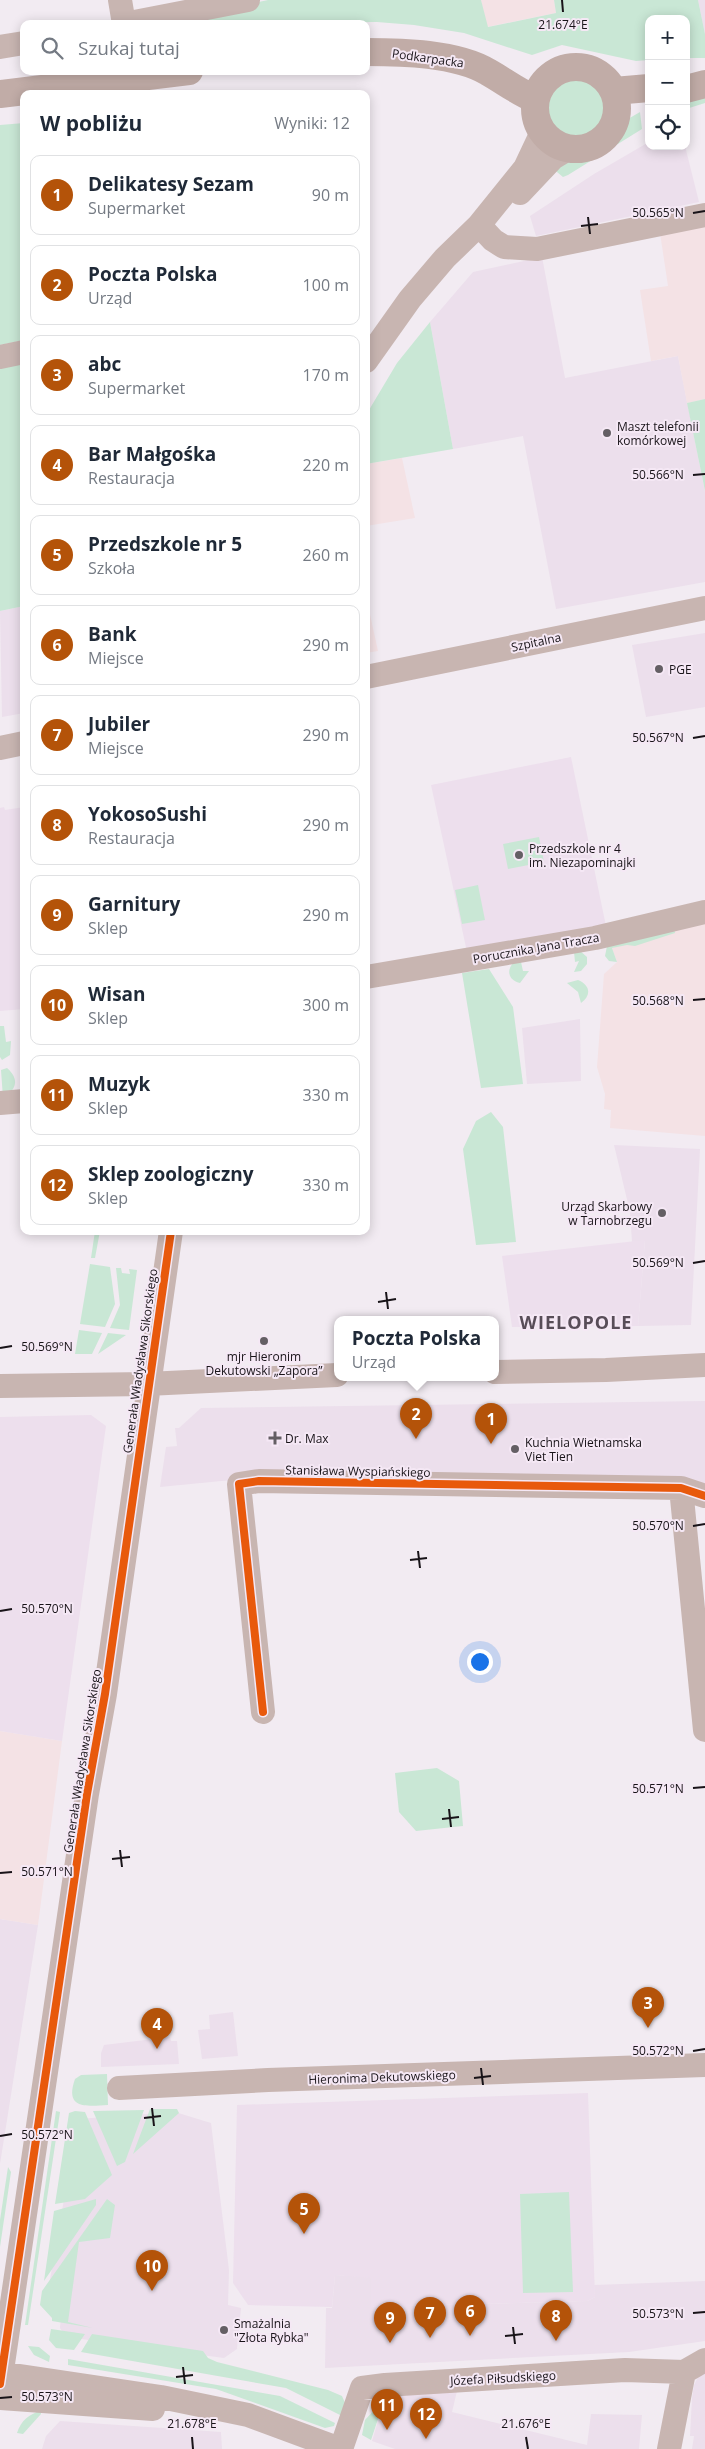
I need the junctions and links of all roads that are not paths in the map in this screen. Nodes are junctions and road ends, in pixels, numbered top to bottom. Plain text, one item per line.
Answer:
1 (120, 0) edge
2 (248, 0) edge
3 (123, 20) edge
4 (145, 20) edge
5 (20, 44) edge
6 (0, 47) edge
7 (370, 52) edge
8 (156, 75) edge
9 (705, 84) edge
10 (690, 88) edge
11 (645, 89) edge
12 (33, 90) edge
13 (539, 90) junction
14 (20, 92) edge
15 (0, 94) edge
16 (616, 100) junction
17 (645, 102) edge
18 (542, 132) junction
19 (568, 149) junction
20 (705, 215) edge
21 (479, 225) junction
22 (373, 335) edge
23 (20, 353) edge
24 (0, 357) edge
25 (705, 608) edge
26 (370, 676) edge
27 (20, 744) edge
28 (0, 748) edge
29 (705, 912) edge
30 (370, 977) edge
31 (20, 1101) edge
32 (0, 1103) edge
33 (170, 1235) edge
34 (705, 1365) edge
35 (606, 1370) junction
36 (499, 1372) edge
37 (334, 1374) edge
38 (705, 1378) edge
39 (147, 1384) junction
40 (0, 1386) edge
41 (681, 1488) junction
42 (705, 1496) edge
43 (263, 1712) dead end
44 (705, 1730) edge
45 (705, 2066) edge
46 (119, 2088) dead end
47 (705, 2360) edge
48 (684, 2372) junction
49 (1, 2377) edge
50 (0, 2398) edge
51 (248, 2415) junction
52 (341, 2449) edge
53 (669, 2449) edge

1 - 3 street
2 - 4 street
5 - 6 street
7 - 13 main road, Podkarpacka
8 - 12 main road
9 - 10 main road
11 - 16 main road
13 - 16 main road
13 - 18 main road
14 - 15 main road
16 - 17 main road
16 - 19 main road
18 - 19 main road
18 - 21 street
19 - 21 street
20 - 21 street
21 - 22 street
23 - 24 street
25 - 26 street, Szpitalna
27 - 28 street
29 - 30 street, Porucznika Jana Tracza
31 - 32 street
33 - 39 street, Generała Władysława Sikorskiego
34 - 35 street
35 - 36 street
35 - 38 street
37 - 39 street
39 - 40 street
39 - 49 street, Generała Władysława Sikorskiego
41 - 42 street, Stanisława Wyspiańskiego
41 - 43 street, Stanisława Wyspiańskiego
41 - 44 street
45 - 46 street, Hieronima Dekutowskiego
47 - 48 street
48 - 52 street, Józefa Piłsudskiego
48 - 53 street
49 - 51 street
50 - 51 street
51 - 52 street

